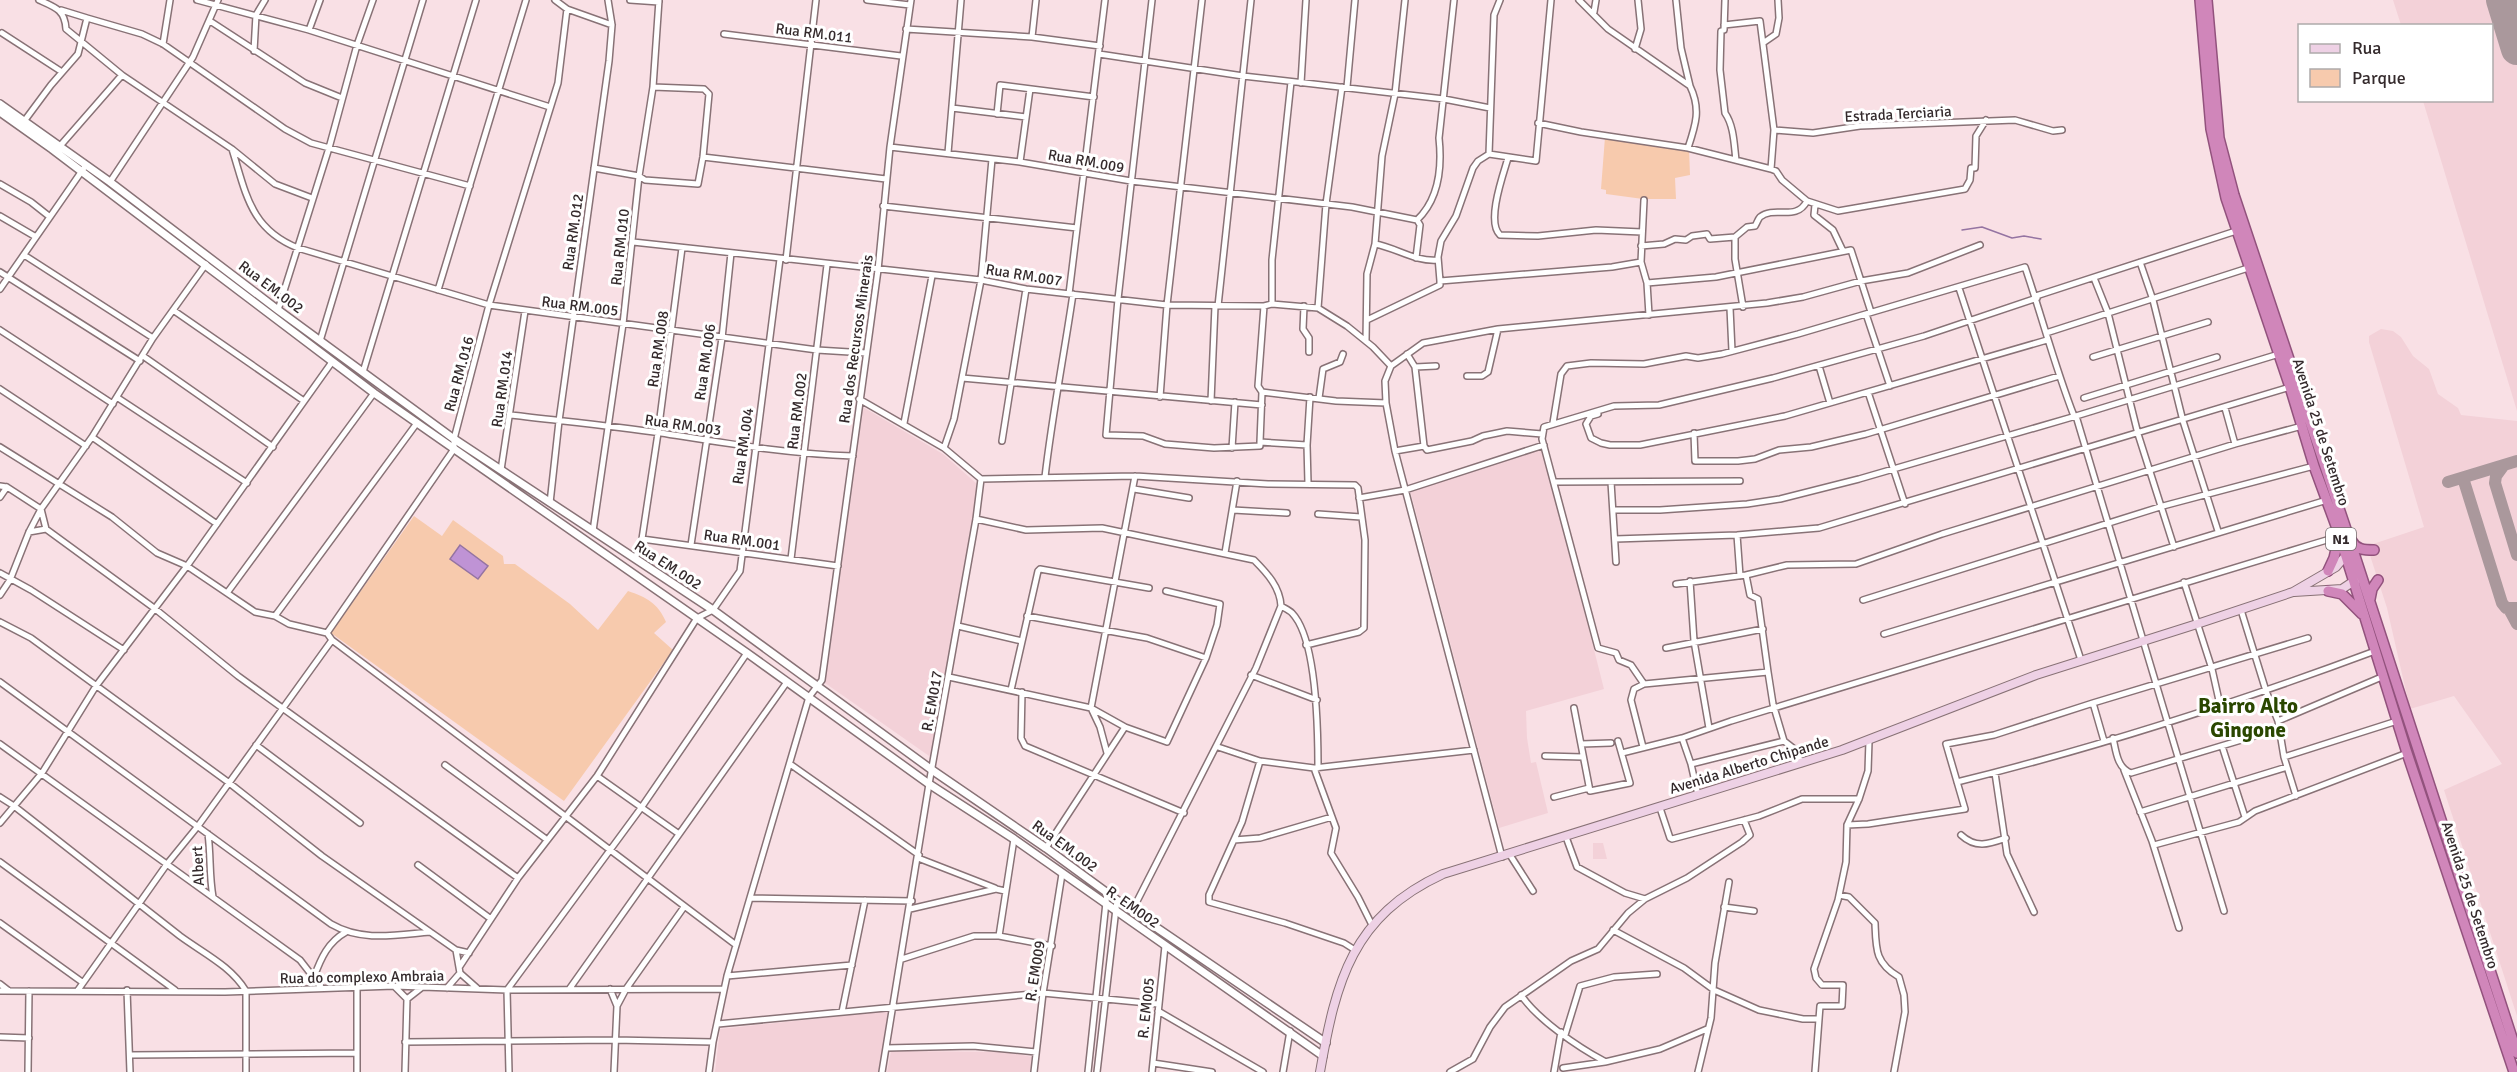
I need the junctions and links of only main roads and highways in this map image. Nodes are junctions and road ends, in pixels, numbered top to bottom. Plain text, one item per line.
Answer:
1 (2200, 0) edge
2 (2207, 0) edge
3 (2330, 499) junction
4 (2341, 531) junction
5 (2374, 550) dead end
6 (2349, 552) junction
7 (2328, 571) junction
8 (2357, 579) junction
9 (2378, 580) dead end
10 (2328, 591) junction
11 (2293, 592) junction
12 (2363, 616) junction
13 (2375, 616) junction
14 (2517, 1053) edge
15 (1320, 1072) edge
16 (2514, 1072) edge

1 - 3 highway, Avenida 25 de Setembro / N1
2 - 3 highway, Avenida 25 de Setembro / N1
3 - 4 highway, Avenida 25 de Setembro / N1
4 - 5 highway
4 - 6 highway, Avenida 25 de Setembro / N1
4 - 7 highway
6 - 7 main road
6 - 8 highway, Avenida 25 de Setembro / N1
7 - 11 main road
8 - 10 main road
8 - 12 highway, Avenida 25 de Setembro / N1
8 - 13 highway, Avenida 25 de Setembro / N1
9 - 13 highway
10 - 11 main road
10 - 12 highway
11 - 15 main road, Avenida Alberto Chipande
12 - 16 highway, Avenida 25 de Setembro / N1
13 - 14 highway, Avenida 25 de Setembro / N1

